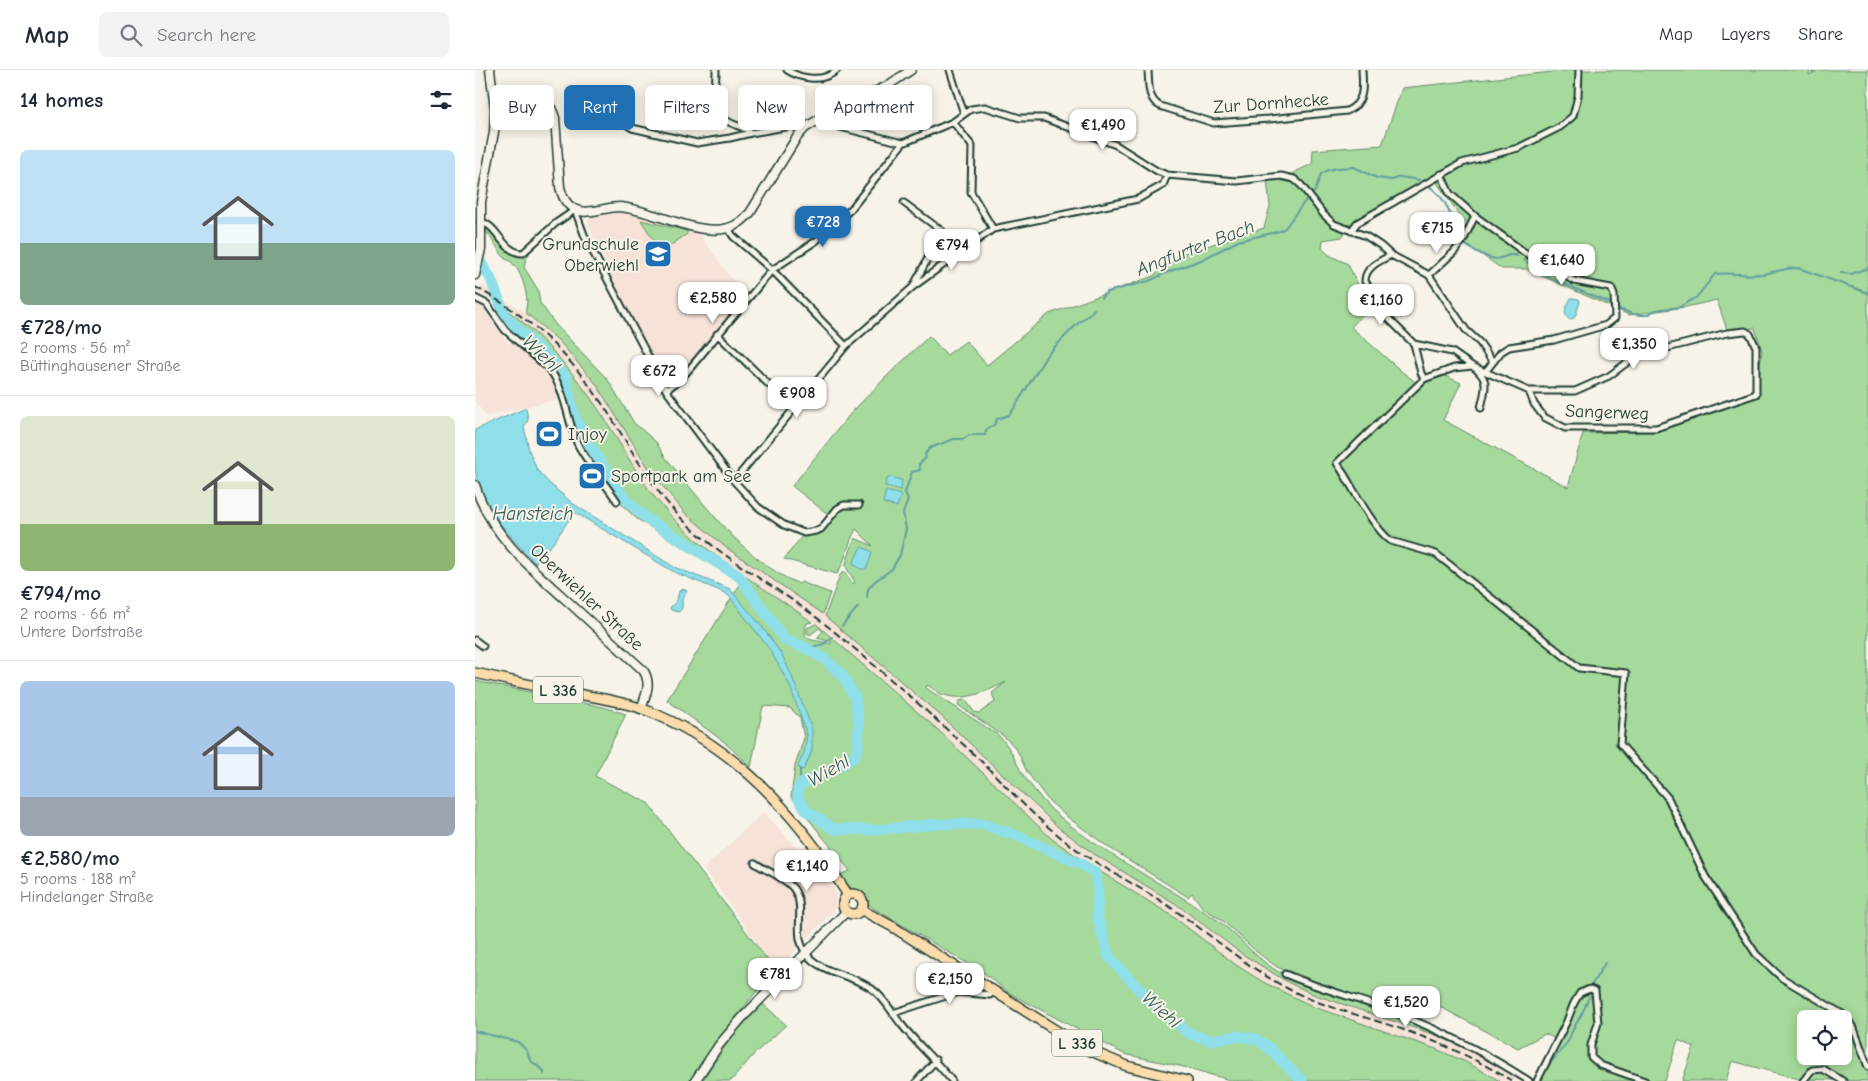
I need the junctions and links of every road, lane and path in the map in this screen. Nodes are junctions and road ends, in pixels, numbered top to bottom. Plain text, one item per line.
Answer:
1 (489, 70) edge
2 (716, 70) edge
3 (787, 70) edge
4 (837, 70) edge
5 (911, 70) edge
6 (950, 70) edge
7 (1148, 70) edge
8 (1362, 70) edge
9 (1579, 70) edge
10 (492, 85) edge
11 (888, 85) edge
12 (964, 114) junction
13 (554, 115) edge
14 (815, 121) edge
15 (953, 122) junction
16 (635, 129) edge
17 (494, 130) edge
18 (852, 130) edge
19 (802, 131) junction
20 (751, 133) junction
21 (903, 143) junction
22 (1441, 174) junction
23 (1167, 175) junction
24 (904, 203) dead end
25 (575, 210) junction
26 (1475, 216) junction
27 (481, 222) junction
28 (728, 228) junction
29 (993, 229) junction
30 (1351, 231) junction
31 (1391, 255) junction
32 (772, 270) junction
33 (476, 272) edge
34 (1429, 275) junction
35 (914, 286) junction
36 (475, 298) edge
37 (717, 334) junction
38 (1414, 344) junction
39 (846, 346) junction
40 (1492, 361) junction
41 (1472, 366) junction
42 (1486, 371) junction
43 (1425, 379) junction
44 (666, 390) junction
45 (1529, 392) junction
46 (793, 408) junction
47 (1481, 408) dead end
48 (734, 481) junction
49 (475, 485) edge
50 (617, 501) dead end
51 (859, 505) dead end
52 (475, 640) edge
53 (483, 646) dead end
54 (475, 673) edge
55 (641, 709) junction
56 (755, 863) dead end
57 (848, 895) junction
58 (862, 910) junction
59 (846, 912) junction
60 (805, 953) junction
61 (1285, 974) dead end
62 (993, 990) junction
63 (893, 1013) junction
64 (936, 1060) junction
65 (1868, 1067) edge
66 (695, 1081) edge
67 (917, 1081) edge
68 (952, 1081) edge
69 (1187, 1081) edge
70 (1529, 1081) edge
71 (1537, 1081) edge
72 (1645, 1081) edge
73 (1803, 1081) edge
74 (1843, 1081) edge

1 - 10 main road
2 - 20 street
3 - 4 street
5 - 11 main road
6 - 12 street
7 - 8 street, Zur Dornhecke
9 - 22 street
12 - 15 street
12 - 23 street
13 - 25 main road
14 - 19 main road
15 - 21 street
15 - 29 street
16 - 20 street
17 - 27 main road
18 - 21 street
19 - 20 street
19 - 28 main road
21 - 32 street
22 - 26 street
22 - 30 street
23 - 29 street
23 - 30 street
24 - 35 street
25 - 27 street
25 - 28 main road
25 - 44 street
26 - 34 street
26 - 40 street
27 - 33 main road
28 - 32 street
29 - 35 street
30 - 31 street
31 - 34 street
31 - 38 street
32 - 37 street
32 - 39 street
34 - 40 street
35 - 39 street
36 - 50 street
37 - 44 street
37 - 46 street
38 - 41 street
38 - 43 street
39 - 46 street
40 - 42 street
41 - 42 street
41 - 43 street
41 - 47 street
42 - 45 street
43 - 65 street
44 - 48 street
45 - 45 street, Sangerweg
46 - 48 street
48 - 51 street
49 - 55 main road, Oberwiehler Straße
52 - 53 street
54 - 55 main road, L 336
55 - 57 main road, L 336
56 - 60 street
57 - 58 main road
57 - 59 main road
58 - 59 main road
58 - 62 main road, L 336
59 - 60 main road
60 - 63 street
60 - 66 main road
61 - 70 street
62 - 63 street
62 - 69 main road, L 336
63 - 64 street
64 - 67 street
64 - 68 street
71 - 72 street
73 - 74 street

